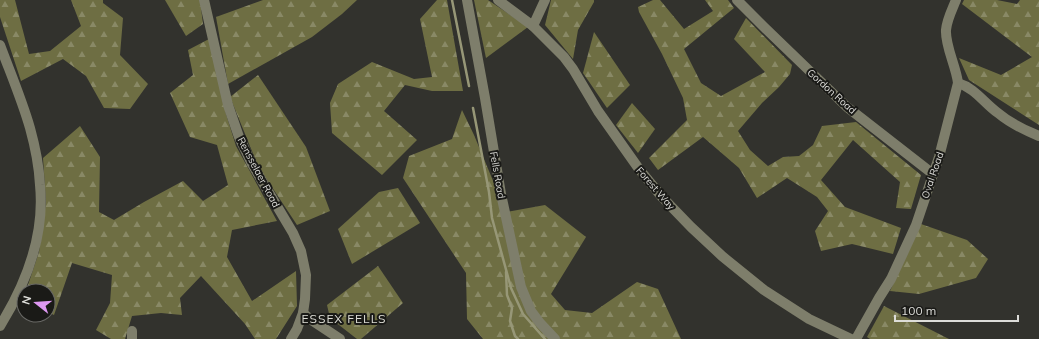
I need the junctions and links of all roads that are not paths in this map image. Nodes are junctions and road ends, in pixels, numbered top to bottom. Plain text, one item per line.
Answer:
1 (204, 0) edge
2 (467, 0) edge
3 (498, 0) edge
4 (544, 0) edge
5 (737, 0) edge
6 (956, 0) edge
7 (534, 26) junction
8 (0, 45) edge
9 (958, 83) junction
10 (1039, 136) edge
11 (933, 174) junction
12 (303, 313) junction
13 (0, 326) edge
14 (291, 339) edge
15 (340, 339) edge
16 (555, 339) edge
17 (851, 339) edge
18 (856, 339) edge

1 - 12 street, Rensselaer Road
2 - 16 street, Fells Road
3 - 7 street, Forest Way
4 - 7 street
5 - 11 street, Gordon Road
6 - 9 street, Oval Road
7 - 17 street, Forest Way
8 - 13 street
9 - 10 street
9 - 11 street, Oval Road
11 - 18 street, Oval Road
12 - 14 street, Rensselaer Road
12 - 15 street

